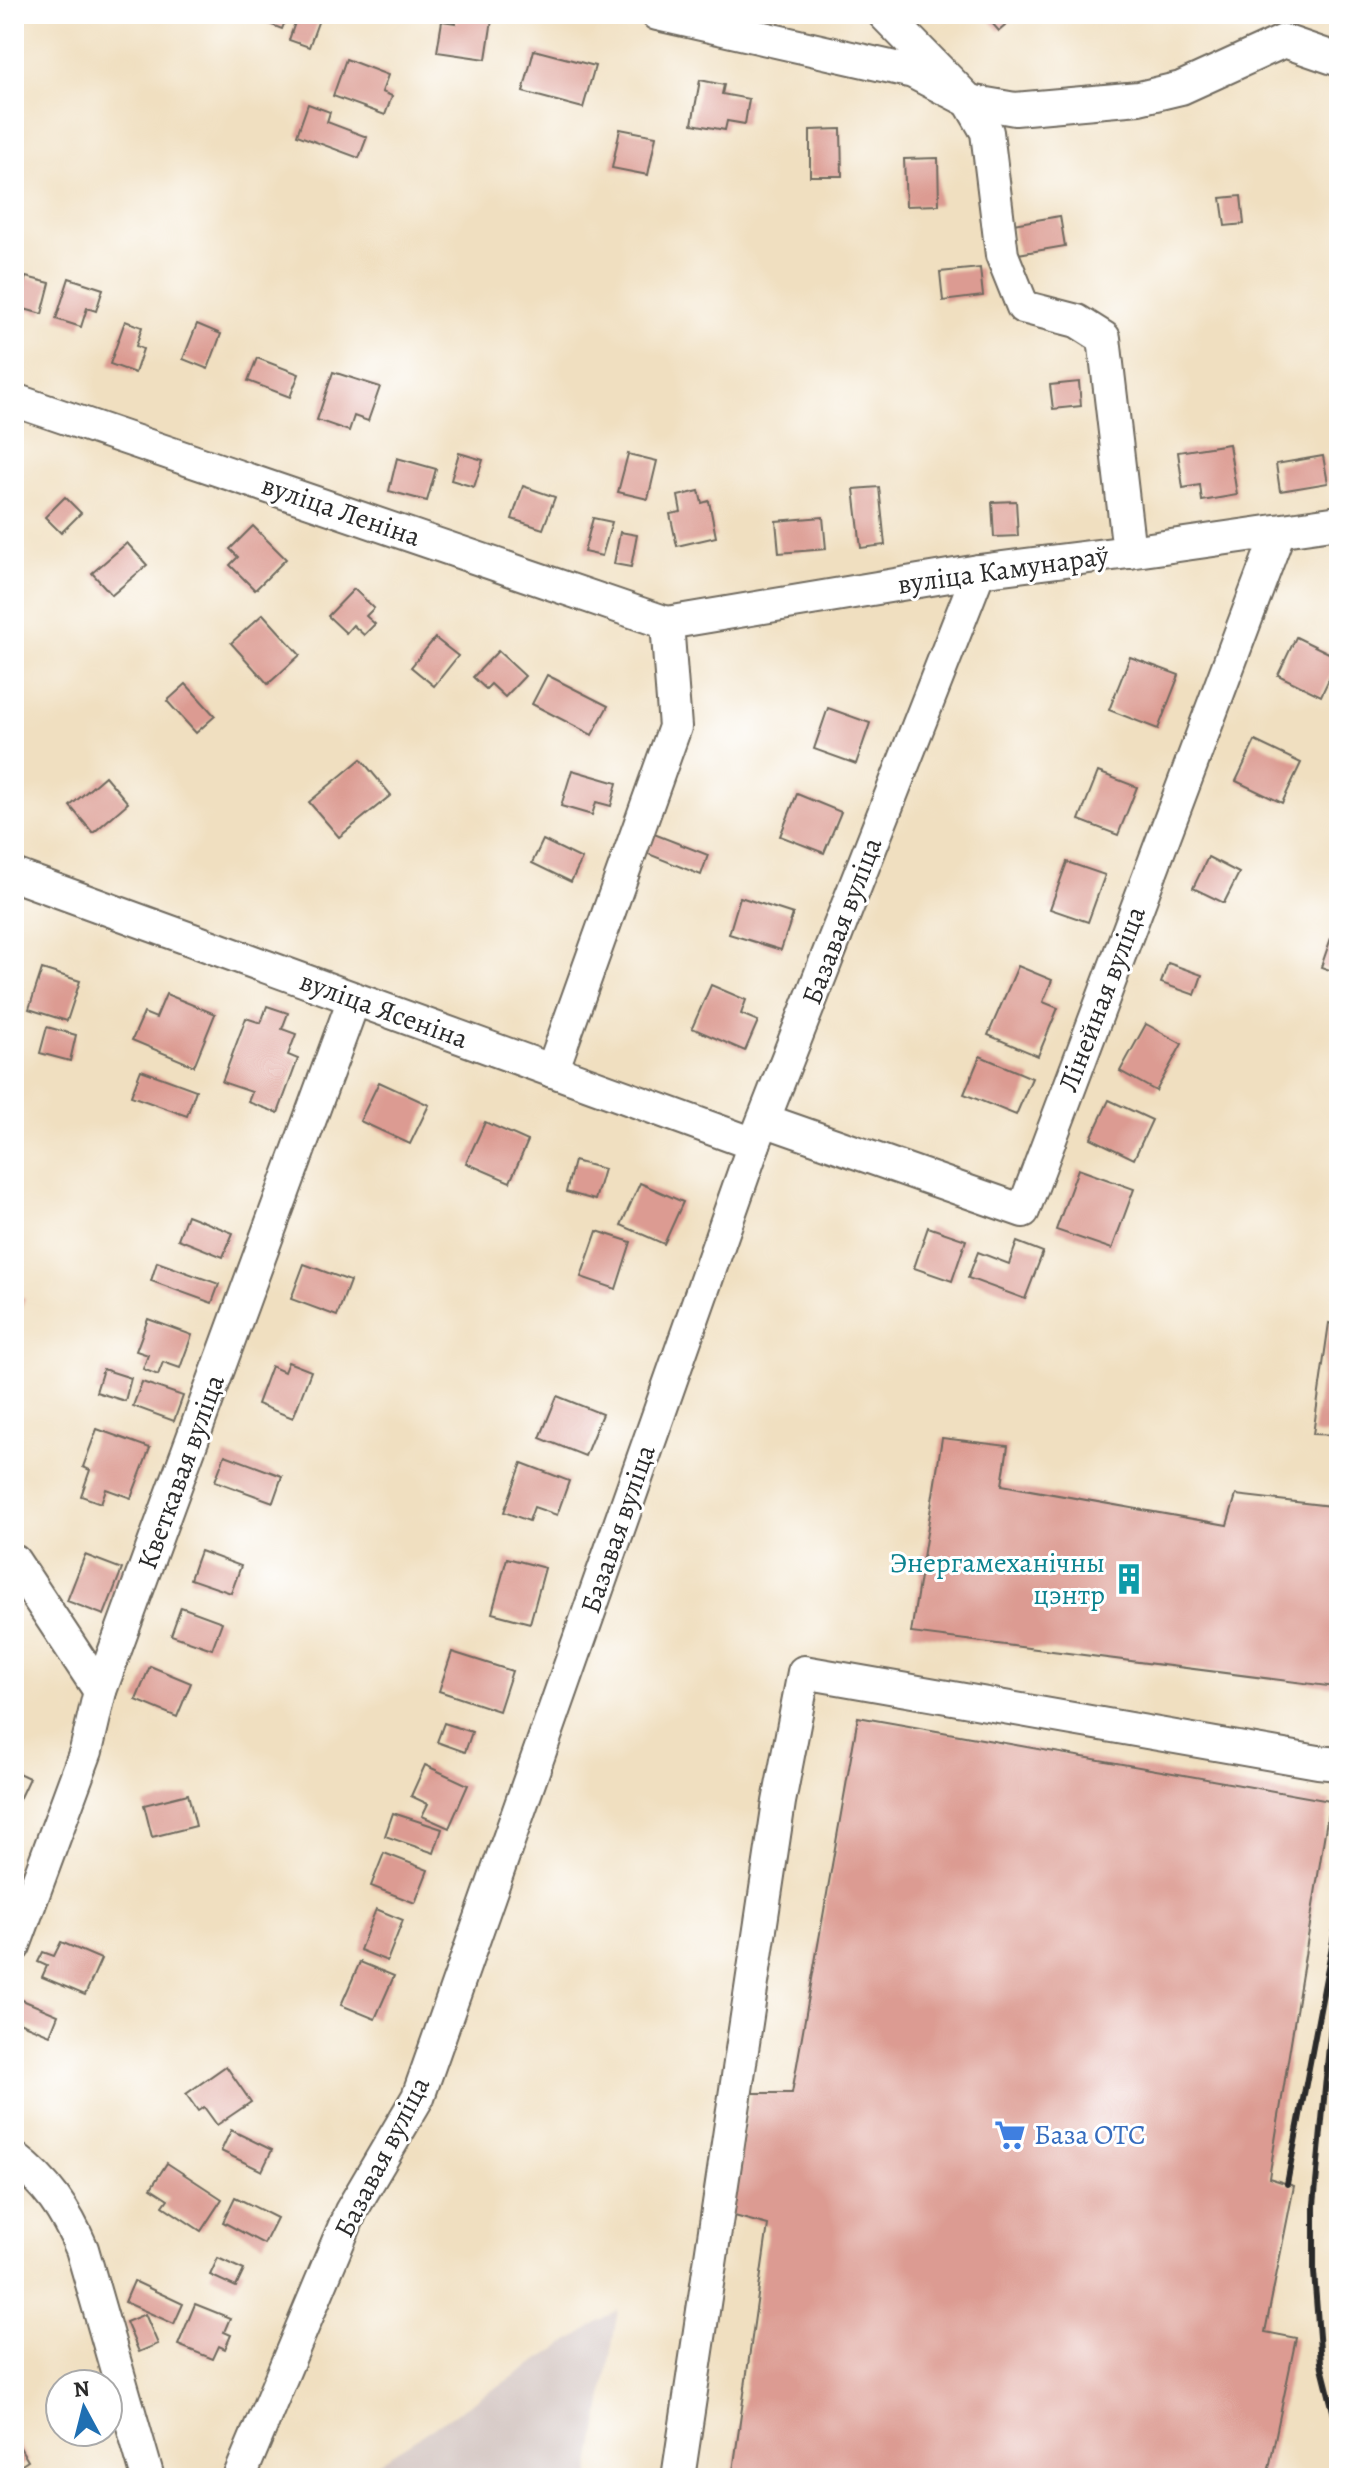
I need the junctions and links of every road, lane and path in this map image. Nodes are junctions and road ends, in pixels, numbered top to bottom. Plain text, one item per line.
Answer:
1 (657, 14) edge
2 (884, 14) edge
3 (1281, 28) edge
4 (1339, 60) edge
5 (969, 101) junction
6 (14, 400) edge
7 (1339, 522) edge
8 (1279, 531) junction
9 (1129, 552) junction
10 (979, 571) junction
11 (667, 623) junction
12 (14, 875) edge
13 (354, 999) junction
14 (552, 1071) junction
15 (759, 1132) junction
16 (14, 1561) edge
17 (100, 1691) junction
18 (1339, 1764) edge
19 (14, 1946) edge
20 (14, 2158) edge
21 (148, 2478) edge
22 (239, 2478) edge
23 (678, 2478) edge

1 - 5 street
2 - 5 street
3 - 4 street
3 - 5 street
5 - 9 street
6 - 11 street, вуліца Леніна
7 - 8 street, вуліца Камунараў
8 - 9 street, вуліца Камунараў
8 - 15 street, Лінейная вуліца
9 - 10 street, вуліца Камунараў
10 - 11 street, вуліца Камунараў
10 - 15 street, Базавая вуліца
11 - 14 street
12 - 13 street, вуліца Ясеніна
13 - 14 street, вуліца Ясеніна
13 - 17 street, Кветкавая вуліца
14 - 15 street, вуліца Ясеніна
15 - 22 street, Базавая вуліца
16 - 17 street
17 - 19 street, Кветкавая вуліца
18 - 23 street
20 - 21 street

